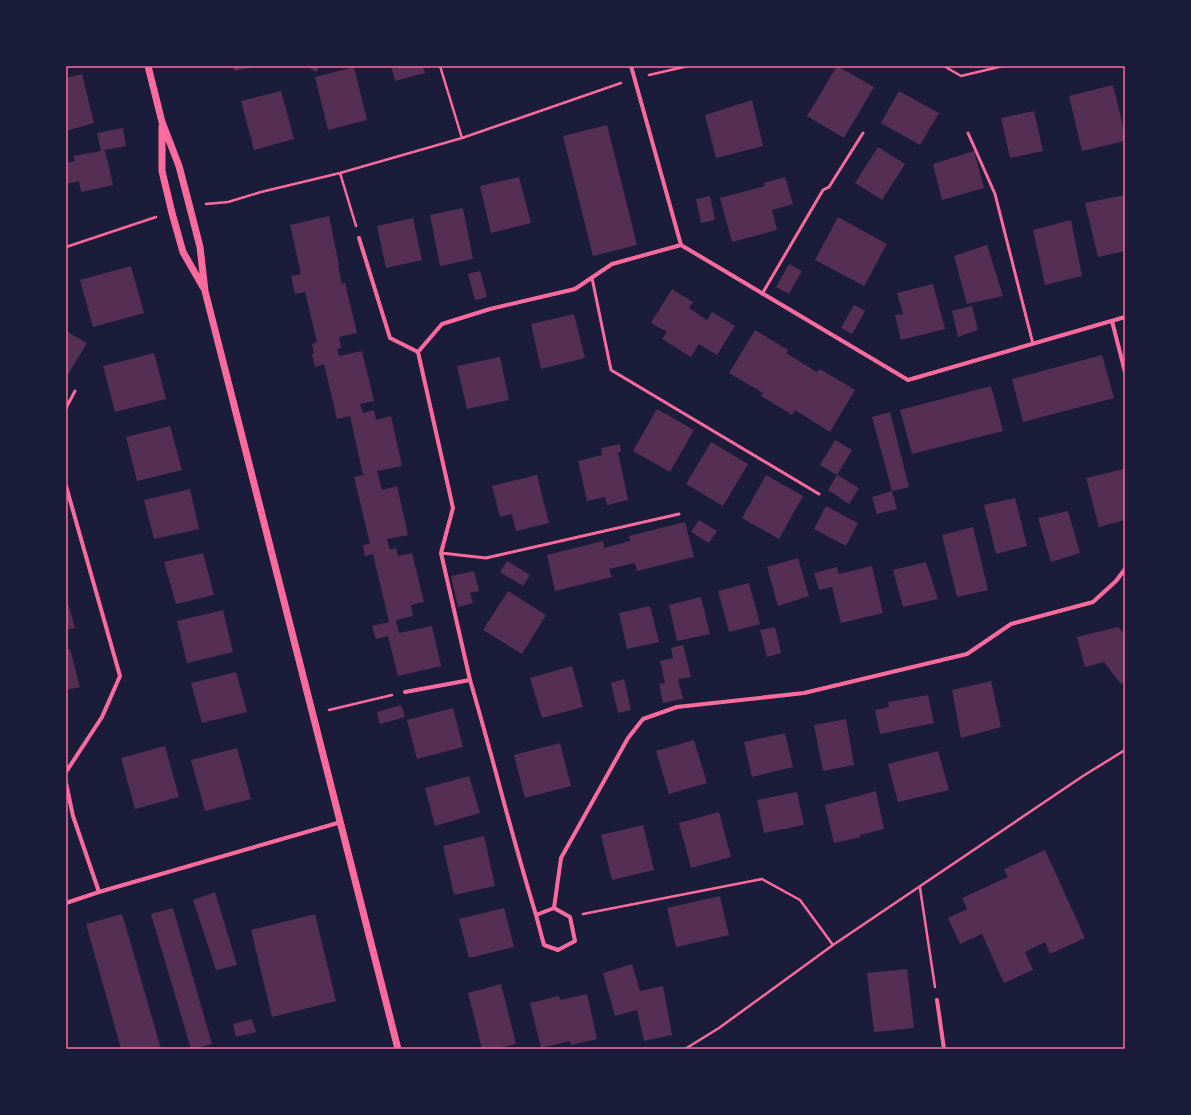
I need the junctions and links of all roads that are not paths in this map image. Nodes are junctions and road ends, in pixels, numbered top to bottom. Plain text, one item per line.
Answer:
1 (148, 66) edge
2 (631, 66) edge
3 (162, 122) junction
4 (863, 133) dead end
5 (968, 133) dead end
6 (359, 238) road end
7 (681, 245) junction
8 (592, 278) junction
9 (205, 291) junction
10 (762, 294) junction
11 (1125, 317) edge
12 (1112, 321) junction
13 (1033, 344) junction
14 (418, 352) junction
15 (1125, 372) edge
16 (75, 391) dead end
17 (66, 408) edge
18 (66, 486) edge
19 (819, 494) dead end
20 (679, 514) dead end
21 (441, 553) junction
22 (1125, 569) edge
23 (470, 680) junction
24 (405, 692) road end
25 (66, 772) edge
26 (66, 783) edge
27 (341, 822) junction
28 (99, 892) junction
29 (66, 903) edge
30 (554, 908) junction
31 (536, 915) junction
32 (937, 1000) road end
33 (398, 1049) edge
34 (944, 1049) edge

1 - 3 street
2 - 7 street
3 - 9 street
3 - 9 street
4 - 10 lane
5 - 13 lane
6 - 14 street
7 - 8 street
7 - 10 street
8 - 14 street
8 - 19 lane
9 - 27 street
10 - 13 street
11 - 12 street
12 - 13 street
12 - 15 street
14 - 21 street
16 - 17 lane
18 - 25 street
20 - 21 lane
21 - 23 street
22 - 30 street
23 - 24 street
23 - 31 street
26 - 28 street
27 - 28 street
27 - 33 street
28 - 29 street
30 - 31 street
30 - 31 street
32 - 34 street

